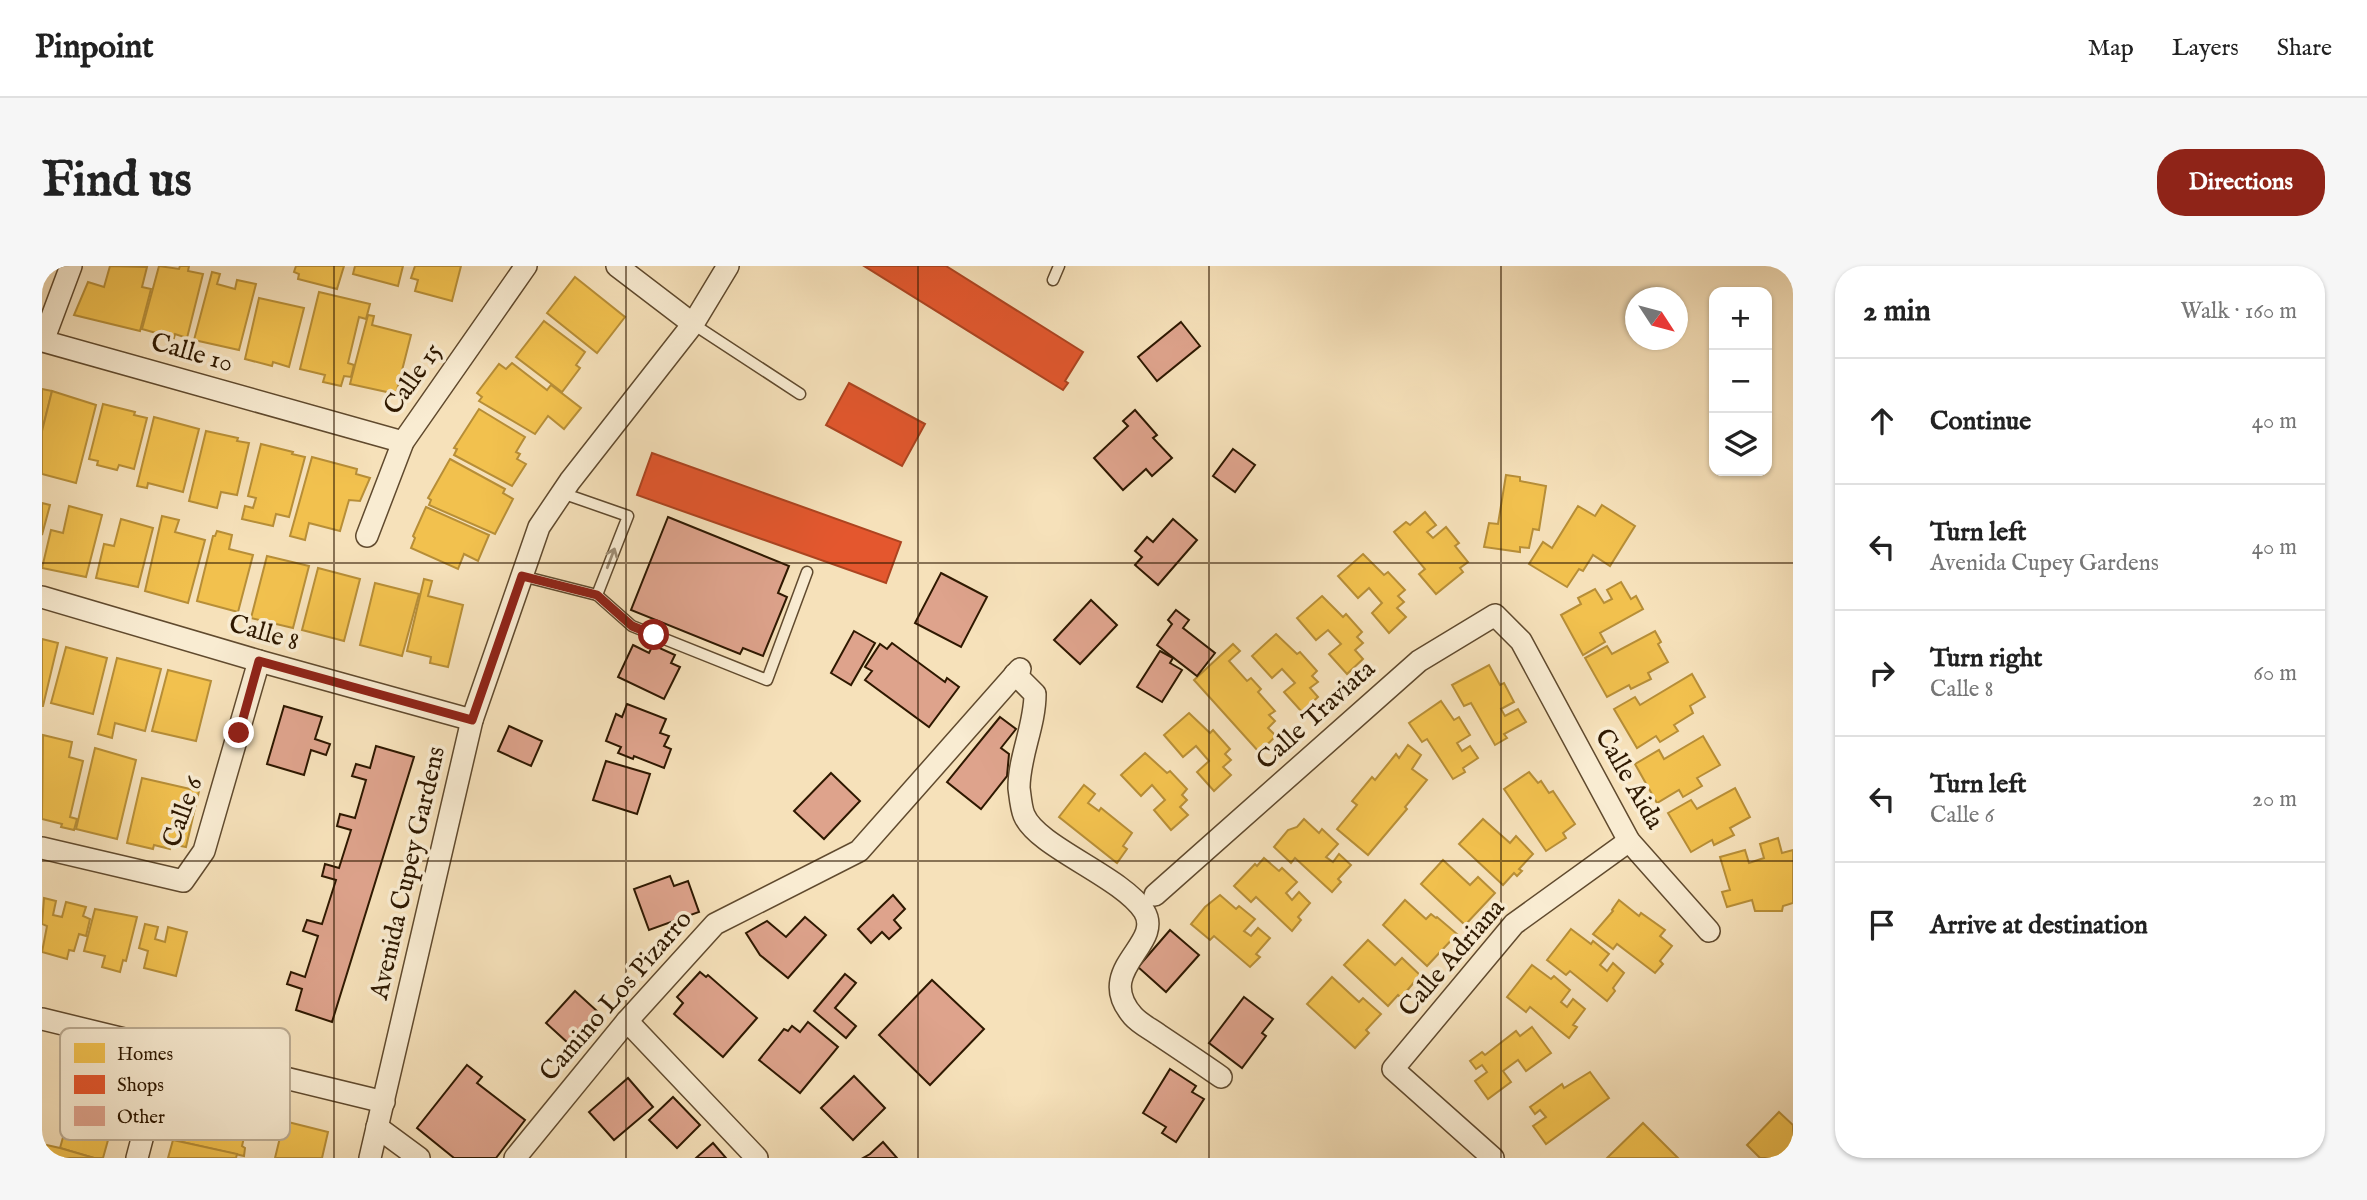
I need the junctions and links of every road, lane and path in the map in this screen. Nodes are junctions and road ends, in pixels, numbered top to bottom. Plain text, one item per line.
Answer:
1 (71, 266) edge
2 (526, 266) edge
3 (617, 266) edge
4 (728, 266) edge
5 (1059, 266) edge
6 (1053, 280) dead end
7 (692, 324) junction
8 (800, 394) dead end
9 (403, 442) junction
10 (562, 493) junction
11 (367, 536) dead end
12 (807, 572) dead end
13 (522, 576) junction
14 (597, 595) junction
15 (42, 597) edge
16 (1521, 641) joint
17 (259, 661) junction
18 (472, 720) junction
19 (1629, 841) junction
20 (42, 848) edge
21 (1155, 895) dead end
22 (1709, 931) dead end
23 (42, 1019) edge
24 (627, 1021) junction
25 (80, 1028) edge
26 (1221, 1077) dead end
27 (290, 1079) edge
28 (384, 1102) junction
29 (377, 1127) junction
30 (141, 1140) edge
31 (136, 1158) edge
32 (370, 1158) edge
33 (419, 1158) edge
34 (514, 1158) edge
35 (757, 1158) edge
36 (1493, 1158) edge

1 - 9 street, Calle 10
2 - 9 street, Calle 15
3 - 7 street
4 - 7 street, Avenida Cupey Gardens
5 - 6 lane
7 - 8 lane
7 - 10 street, Avenida Cupey Gardens
9 - 11 street, Calle 15
10 - 13 street, Avenida Cupey Gardens
14 -> 10 lane
12 - 14 lane
13 - 14 lane
13 - 18 street, Avenida Cupey Gardens
15 - 17 street, Calle 8
16 - 19 street, Calle Aida
16 - 21 street, Calle Traviata
17 - 18 street, Calle 8
17 - 20 street, Calle 6
18 - 28 street, Avenida Cupey Gardens
19 - 22 street, Calle Aida
19 - 36 street, Calle Adriana
23 - 25 street
24 - 26 street, Camino Los Pizarro
24 - 34 street, Camino Los Pizarro
24 - 35 street
27 - 28 street
28 - 29 street, Avenida Cupey Gardens
29 - 32 street, Avenida Cupey Gardens
29 - 33 street
30 - 31 street

